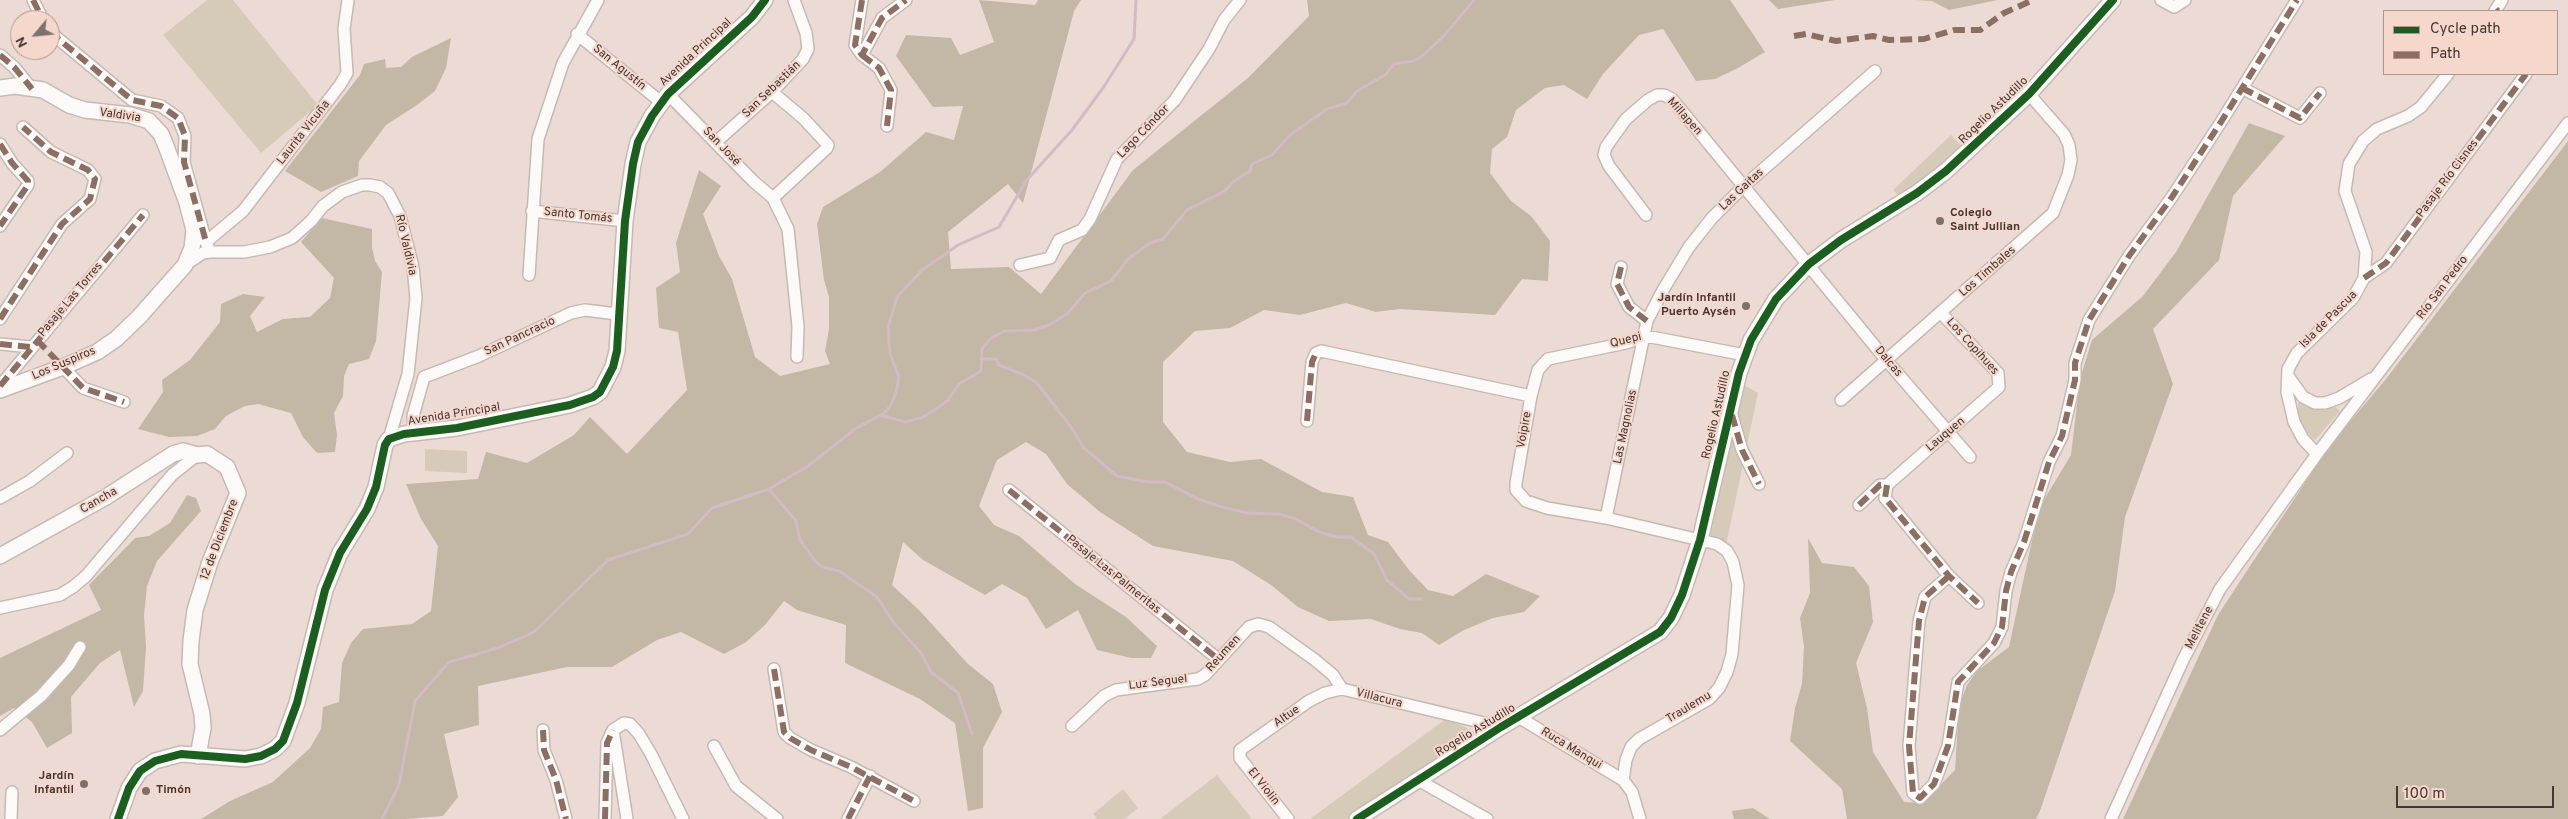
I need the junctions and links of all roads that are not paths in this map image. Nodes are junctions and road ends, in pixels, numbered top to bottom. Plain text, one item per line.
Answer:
1 (348, 0) edge
2 (598, 0) edge
3 (794, 0) edge
4 (862, 0) edge
5 (906, 0) edge
6 (1240, 0) edge
7 (2113, 0) edge
8 (2161, 0) edge
9 (2185, 0) edge
10 (2297, 0) edge
11 (759, 2) edge
12 (577, 34) junction
13 (60, 40) edge
14 (0, 55) edge
15 (862, 55) junction
16 (1875, 71) dead end
17 (2447, 75) edge
18 (2525, 75) edge
19 (0, 88) edge
20 (2242, 88) junction
21 (32, 89) junction
22 (772, 92) junction
23 (2320, 93) dead end
24 (2029, 94) junction
25 (665, 98) junction
26 (2568, 123) edge
27 (887, 126) dead end
28 (24, 127) dead end
29 (716, 142) junction
30 (0, 144) edge
31 (1743, 187) junction
32 (774, 198) junction
33 (532, 211) junction
34 (143, 215) dead end
35 (1646, 215) dead end
36 (624, 220) junction
37 (0, 226) edge
38 (194, 230) junction
39 (208, 247) junction
40 (1809, 264) junction
41 (185, 265) junction
42 (1020, 265) dead end
43 (1621, 267) dead end
44 (529, 275) dead end
45 (2364, 278) junction
46 (1941, 313) junction
47 (617, 314) junction
48 (0, 319) edge
49 (1647, 321) junction
50 (1646, 336) junction
51 (0, 344) edge
52 (31, 347) junction
53 (1745, 355) junction
54 (797, 357) dead end
55 (1887, 361) junction
56 (64, 367) junction
57 (2288, 376) junction
58 (2376, 376) junction
59 (2000, 381) joint
60 (0, 388) edge
61 (1531, 396) junction
62 (1841, 400) dead end
63 (124, 402) dead end
64 (1731, 410) junction
65 (1306, 421) dead end
66 (1949, 433) junction
67 (414, 434) junction
68 (389, 438) junction
69 (67, 453) dead end
70 (2318, 454) junction
71 (197, 455) junction
72 (1970, 457) dead end
73 (1759, 484) dead end
74 (1887, 485) junction
75 (1008, 490) dead end
76 (0, 498) edge
77 (1859, 505) dead end
78 (1606, 518) junction
79 (1700, 540) junction
80 (0, 556) edge
81 (1949, 576) junction
82 (1978, 603) dead end
83 (0, 608) edge
84 (1249, 627) joint
85 (80, 647) dead end
86 (1218, 659) junction
87 (774, 669) dead end
88 (1198, 678) joint
89 (1342, 689) junction
90 (1520, 718) junction
91 (1072, 726) dead end
92 (1501, 727) junction
93 (0, 730) edge
94 (543, 730) dead end
95 (613, 730) junction
96 (714, 746) dead end
97 (1238, 754) joint
98 (198, 756) junction
99 (870, 776) junction
100 (1418, 780) junction
101 (1623, 780) junction
102 (12, 792) dead end
103 (914, 801) dead end
104 (10, 819) edge
105 (118, 819) edge
106 (566, 819) edge
107 (605, 819) edge
108 (627, 819) edge
109 (683, 819) edge
110 (777, 819) edge
111 (848, 819) edge
112 (1288, 819) edge
113 (1357, 819) edge
114 (1487, 819) edge
115 (1640, 819) edge
116 (2111, 819) edge

1 - 39 street, Laurita Vicuña
2 - 12 street
3 - 22 street, San Sebastián
4 - 15 street
5 - 15 street
6 - 42 street, Lago Cóndor
7 - 24 street, Rogelio Astudillo
8 - 9 street
10 - 20 street
11 - 25 street, Avenida Principal
12 - 25 street, San Agustín
12 - 33 street
13 - 39 street
14 - 21 street
15 - 27 street
16 - 31 street, Las Gaitas
17 - 45 street, Isla de Pascua
18 - 45 street, Pasaje Río Cisnes
19 - 21 street, Valdivia
20 - 23 street
20 - 81 street
21 - 38 street, Valdivia
22 - 29 street, San Sebastián
22 - 32 street
24 - 40 street, Rogelio Astudillo
24 - 46 street, Los Timbales
25 - 29 street, San José
25 - 36 street, Avenida Principal
26 - 58 street, Río San Pedro
28 - 48 street
29 - 32 street, San José
30 - 37 street
31 - 35 street, Millapen
31 - 40 street, Millapen
31 - 49 street, Las Gaitas
32 - 54 street
33 - 36 street, Santo Tomás
33 - 44 street
34 - 52 street, Pasaje Las Torres
36 - 47 street, Avenida Principal
38 - 39 street
38 - 41 street, Valdivia
39 - 41 street, Río Valdivia
39 - 68 street, Río Valdivia
40 - 53 street, Rogelio Astudillo
40 - 55 street, Dalcas
41 - 56 street, Los Suspiros
43 - 49 street
45 - 57 street, Isla de Pascua
46 - 55 street, Los Timbales
46 - 59 street, Los Copihues
47 - 67 street, San Pancracio
47 - 67 street, Avenida Principal
49 - 50 street, Las Gaitas
50 - 53 street, Quepi
50 - 61 street, Quepi
50 - 78 street, Las Magnolias
51 - 52 street
52 - 60 street, Pasaje Las Torres
53 - 64 street, Rogelio Astudillo
55 - 62 street, Los Timbales
55 - 66 street, Dalcas
56 - 60 street, Los Suspiros
56 - 63 street
57 - 58 street
57 - 70 street, Isla de Pascua
58 - 70 street, Río San Pedro
59 - 66 street, Lauquen
61 - 65 street, Voipire
61 - 78 street, Voipire
64 - 73 street
64 - 79 street, Rogelio Astudillo
66 - 72 street, Dalcas
66 - 74 street, Lauquen
67 - 68 street, Avenida Principal
68 - 98 street
69 - 76 street
70 - 116 street, Melitene
71 - 80 street, Cancha
71 - 83 street
71 - 98 street, 12 de Diciembre
74 - 77 street, Lauquen
74 - 81 street
75 - 86 street, Pasaje Las Palmeritas
78 - 79 street, Voipire
79 - 90 street, Rogelio Astudillo
79 - 101 street, Traulemu
81 - 82 street
84 - 86 street, Reumen
84 - 89 street, Villacura
85 - 93 street
86 - 88 street, Reumen
87 - 99 street
88 - 91 street, Luz Seguel
89 - 92 street, Villacura
89 - 97 street, Altue
90 - 92 street, Rogelio Astudillo
90 - 101 street, Ruca Manqui
92 - 100 street, Rogelio Astudillo
94 - 106 street
95 - 107 street
95 - 108 street
95 - 109 street
96 - 110 street
97 - 112 street, El Violin
98 - 105 street
99 - 103 street
99 - 111 street
100 - 113 street, Rogelio Astudillo
100 - 114 street
101 - 115 street
102 - 104 street

